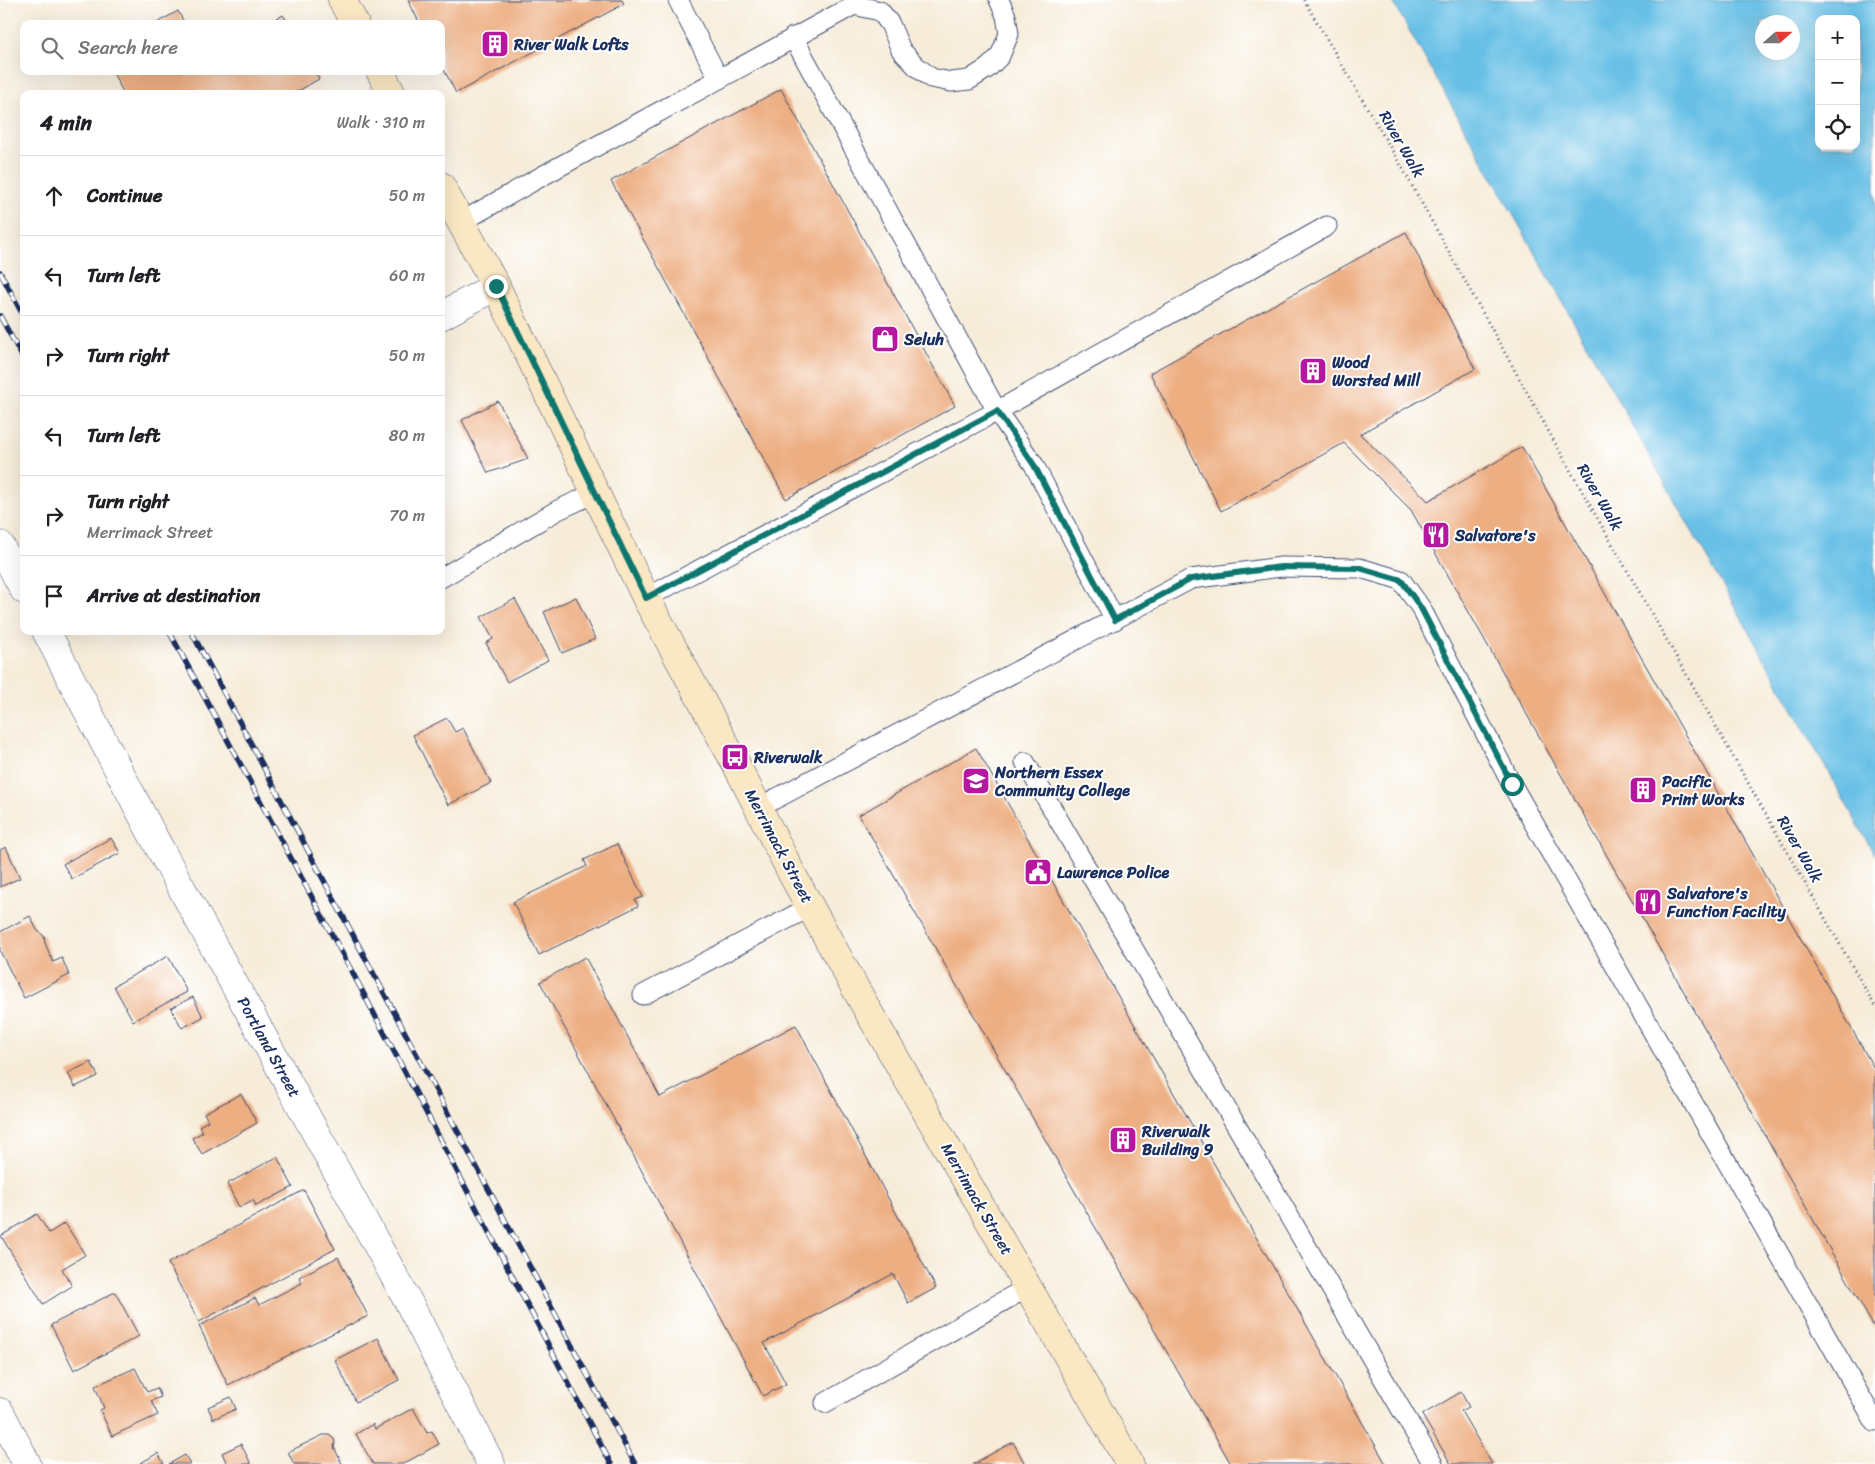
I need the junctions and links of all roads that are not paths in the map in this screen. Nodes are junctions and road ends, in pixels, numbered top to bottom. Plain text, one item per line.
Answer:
1 (342, 0) edge
2 (678, 0) edge
3 (999, 0) edge
4 (887, 5) edge
5 (353, 20) edge
6 (794, 37) junction
7 (382, 75) edge
8 (719, 79) junction
9 (390, 90) edge
10 (445, 193) edge
11 (461, 222) junction
12 (1328, 226) dead end
13 (496, 286) junction
14 (445, 314) edge
15 (997, 411) junction
16 (595, 493) junction
17 (0, 545) edge
18 (445, 576) edge
19 (12, 578) edge
20 (646, 598) junction
21 (1115, 620) junction
22 (48, 635) edge
23 (1025, 762) dead end
24 (758, 808) junction
25 (810, 906) junction
26 (642, 995) dead end
27 (1028, 1287) junction
28 (825, 1403) dead end
29 (0, 1412) edge
30 (1875, 1422) edge
31 (27, 1464) edge
32 (491, 1464) edge
33 (1130, 1464) edge
34 (1433, 1464) edge

1 - 5 main road
2 - 8 lane
3 - 4 lane
4 - 6 lane
6 - 8 lane
6 - 15 lane
7 - 9 main road
8 - 11 lane
10 - 11 main road, Merrimack Street
11 - 13 main road, Merrimack Street
12 - 15 lane
13 - 14 street
13 - 16 main road, Merrimack Street
15 - 20 lane
15 - 21 lane
16 - 18 lane
16 - 20 main road, Merrimack Street
17 - 19 street
20 - 24 main road, Merrimack Street
21 - 24 lane
21 - 30 lane
22 - 32 street, Portland Street
23 - 34 lane
24 - 25 main road, Merrimack Street
25 - 26 lane
25 - 27 main road, Merrimack Street
27 - 28 lane
27 - 33 main road, Merrimack Street
29 - 31 street

